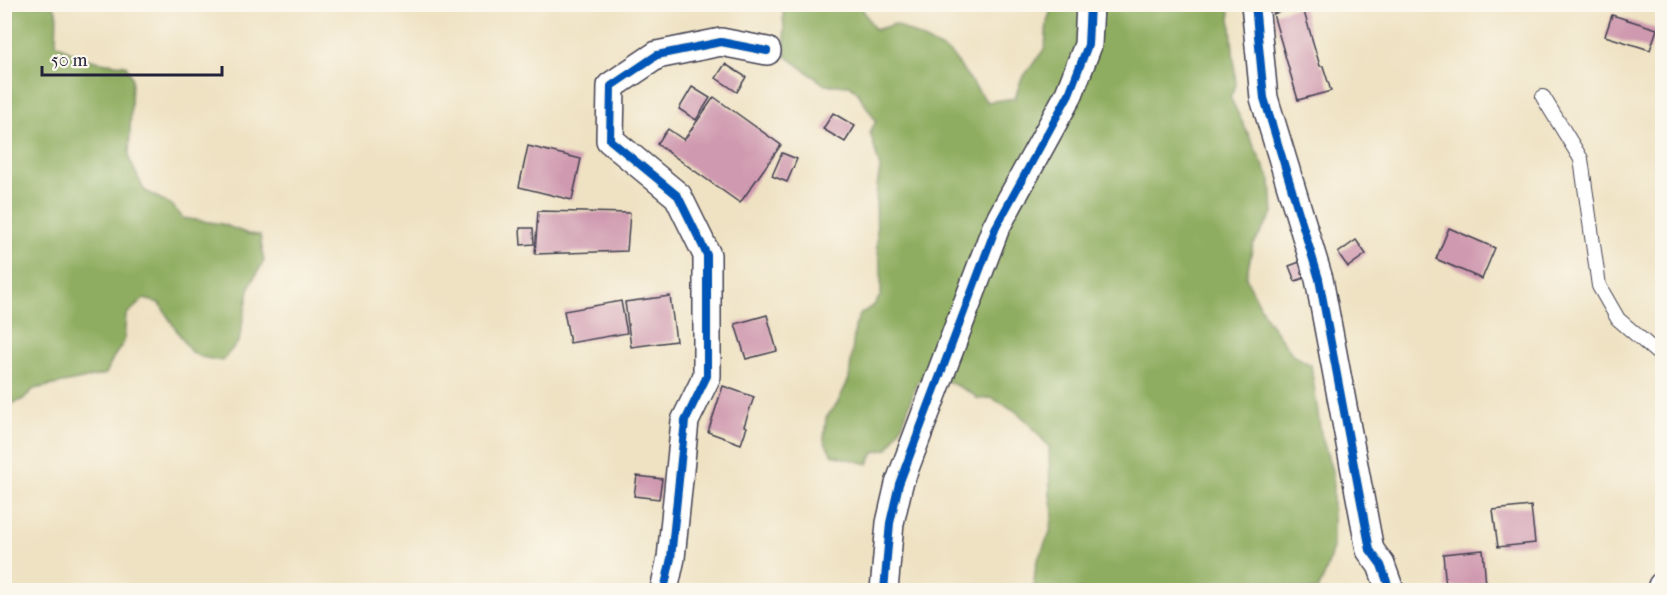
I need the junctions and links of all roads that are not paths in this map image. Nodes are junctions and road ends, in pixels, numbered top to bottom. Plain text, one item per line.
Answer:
1 (1090, 4) edge
2 (1255, 4) edge
3 (767, 51) dead end
4 (1543, 97) dead end
5 (1662, 357) edge
6 (1662, 586) edge
7 (664, 591) edge
8 (884, 591) edge
9 (1390, 591) edge
10 (1661, 591) edge

1 - 8 street
2 - 9 street
3 - 7 street
4 - 5 lane
6 - 10 street

